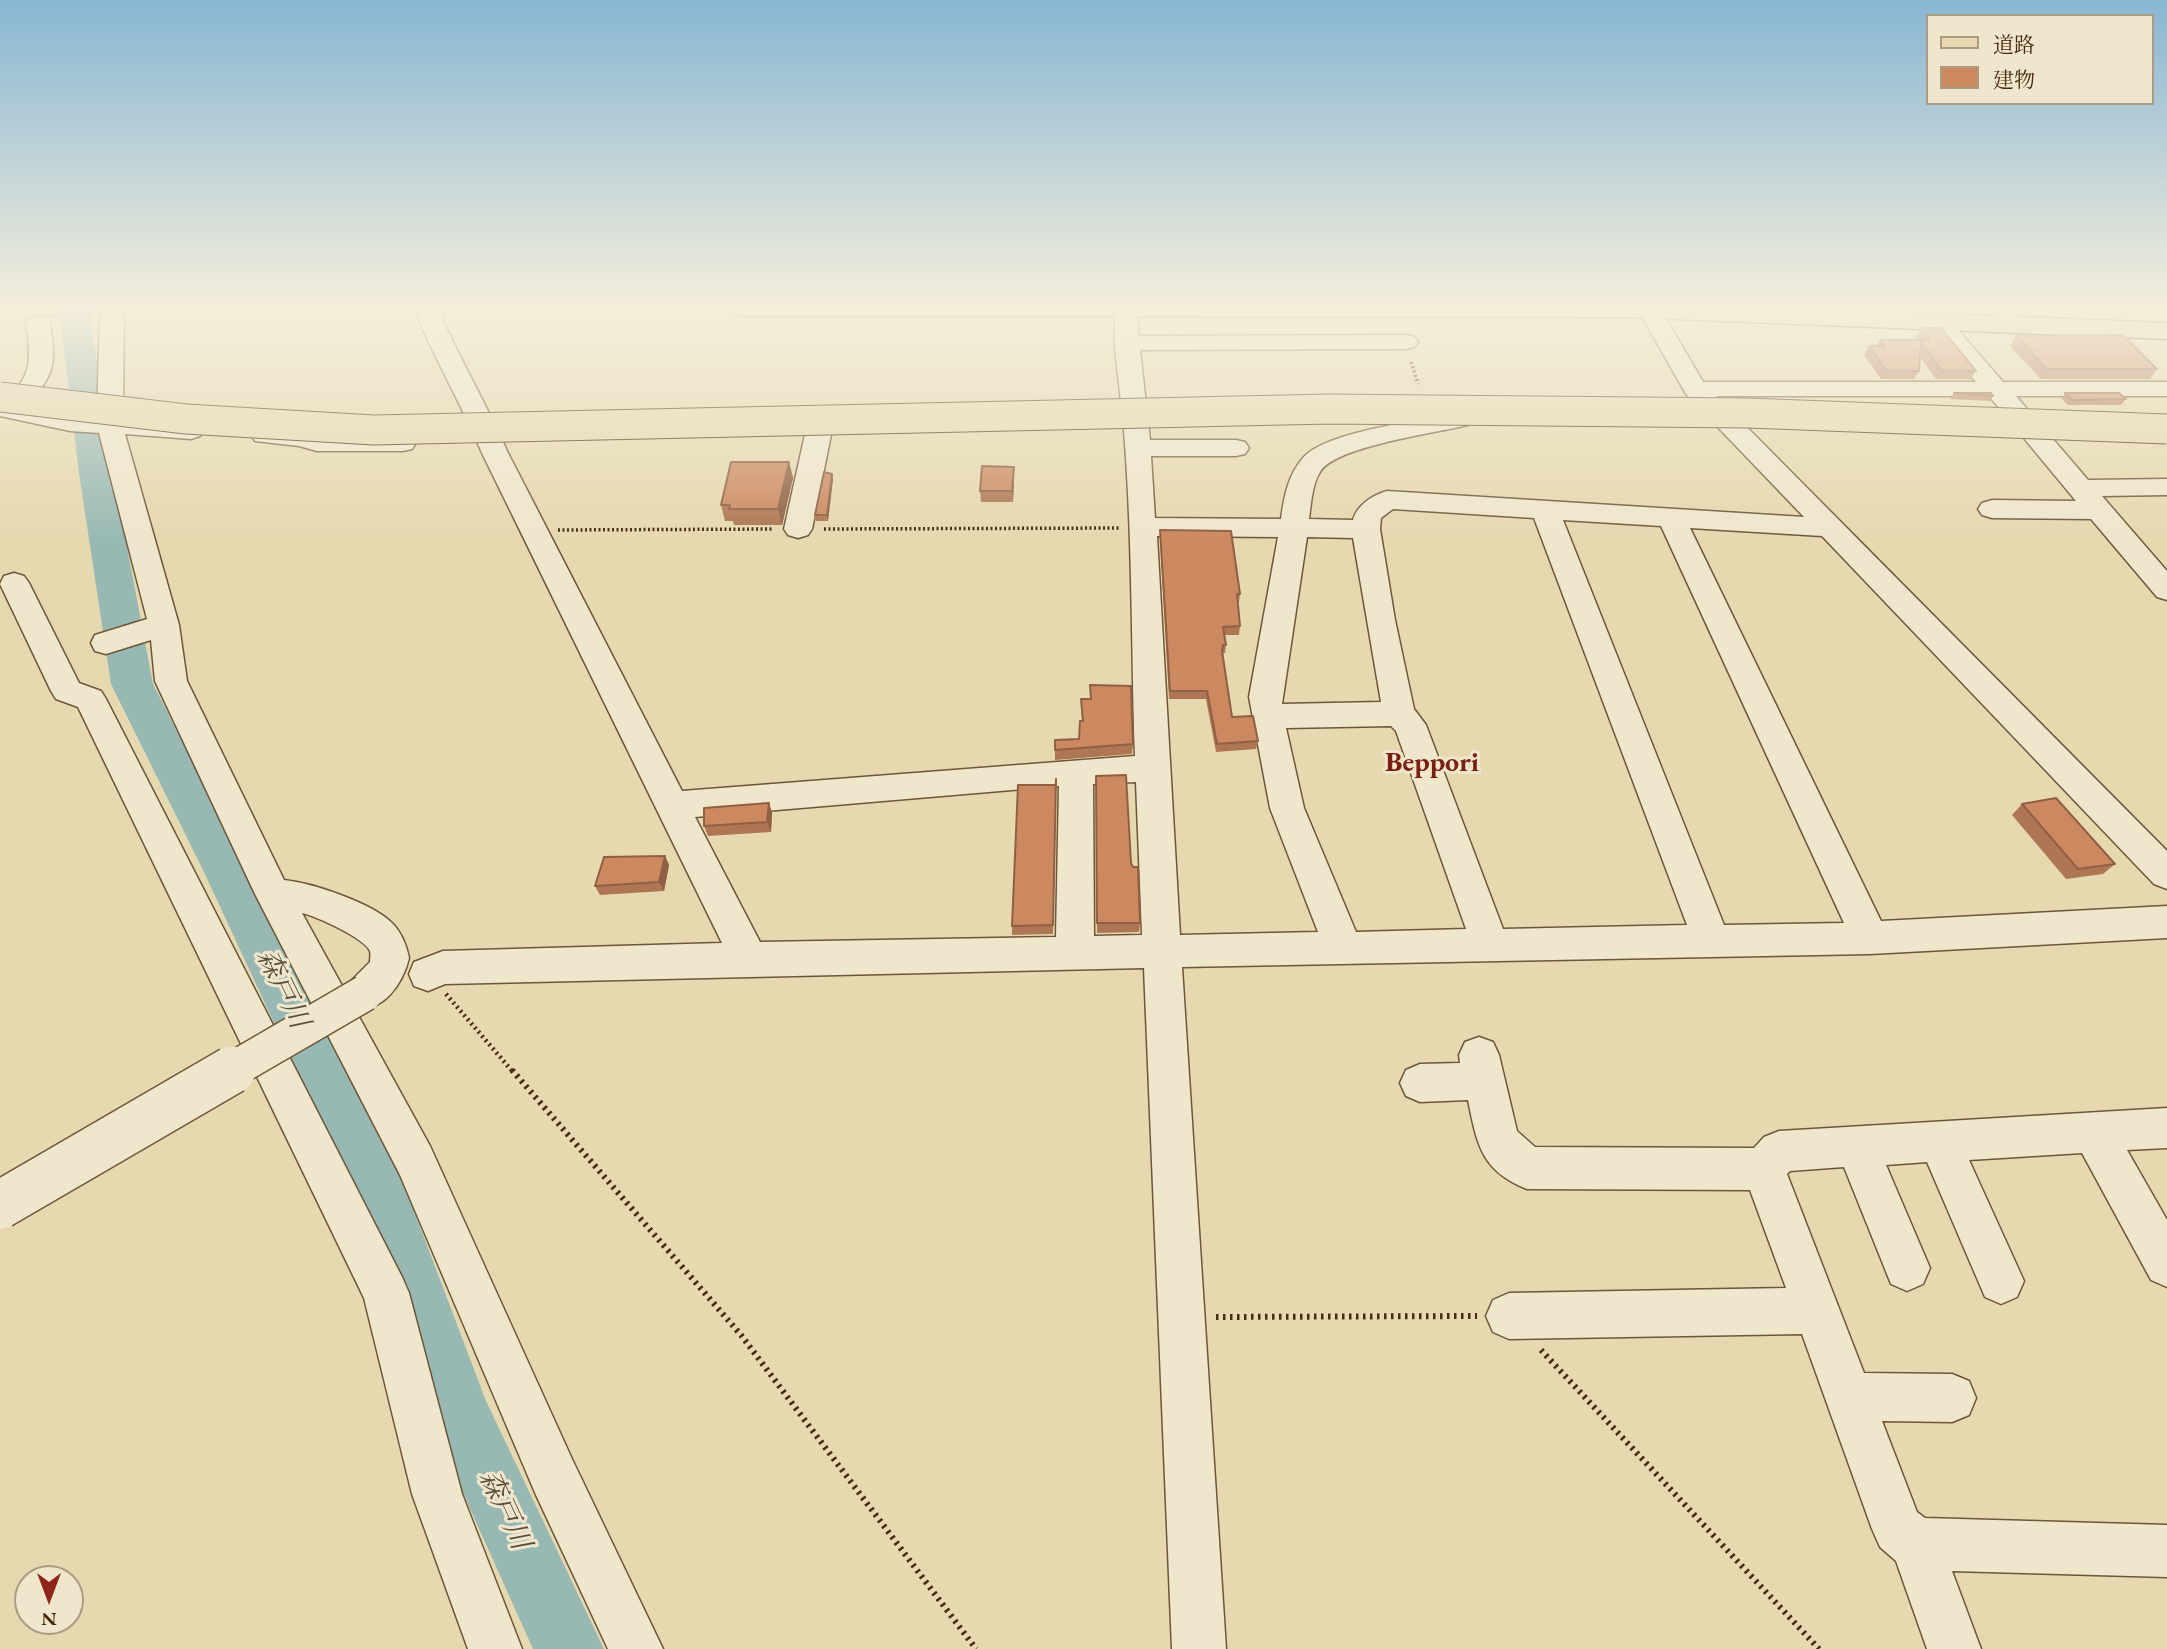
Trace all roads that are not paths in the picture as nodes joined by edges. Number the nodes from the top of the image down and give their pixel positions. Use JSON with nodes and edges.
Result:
{"nodes":[{"id":1,"x":25,"y":385,"type":"edge"},
{"id":2,"x":111,"y":385,"type":"edge"},
{"id":3,"x":461,"y":385,"type":"edge"},
{"id":4,"x":1131,"y":385,"type":"edge"},
{"id":5,"x":1693,"y":385,"type":"edge"},
{"id":6,"x":1991,"y":385,"type":"edge"},
{"id":7,"x":1994,"y":388,"type":"junction"},
{"id":8,"x":1695,"y":389,"type":"junction"},
{"id":9,"x":2167,"y":389,"type":"edge"},
{"id":10,"x":2,"y":399,"type":"edge"},
{"id":11,"x":2167,"y":418,"type":"edge"},
{"id":12,"x":1459,"y":420,"type":"junction"},
{"id":13,"x":1136,"y":421,"type":"junction"},
{"id":14,"x":1728,"y":424,"type":"junction"},
{"id":15,"x":110,"y":427,"type":"junction"},
{"id":16,"x":2167,"y":429,"type":"edge"},
{"id":17,"x":819,"y":430,"type":"junction"},
{"id":18,"x":2031,"y":433,"type":"junction"},
{"id":19,"x":486,"y":437,"type":"junction"},
{"id":20,"x":2167,"y":440,"type":"edge"},
{"id":21,"x":1138,"y":448,"type":"junction"},
{"id":22,"x":1236,"y":448,"type":"dead end"},
{"id":23,"x":2167,"y":487,"type":"edge"},
{"id":24,"x":2079,"y":488,"type":"junction"},
{"id":25,"x":1992,"y":509,"type":"dead end"},
{"id":26,"x":1545,"y":510,"type":"junction"},
{"id":27,"x":2098,"y":510,"type":"junction"},
{"id":28,"x":1672,"y":520,"type":"junction"},
{"id":29,"x":1142,"y":527,"type":"junction"},
{"id":30,"x":1294,"y":528,"type":"junction"},
{"id":31,"x":1830,"y":528,"type":"junction"},
{"id":32,"x":798,"y":529,"type":"road end"},
{"id":33,"x":1366,"y":529,"type":"junction"},
{"id":34,"x":2131,"y":548,"type":"junction"},
{"id":35,"x":2167,"y":548,"type":"edge"},
{"id":36,"x":14,"y":583,"type":"dead end"},
{"id":37,"x":2167,"y":590,"type":"edge"},
{"id":38,"x":164,"y":625,"type":"junction"},
{"id":39,"x":106,"y":643,"type":"dead end"},
{"id":40,"x":1399,"y":714,"type":"junction"},
{"id":41,"x":1267,"y":716,"type":"junction"},
{"id":42,"x":1152,"y":768,"type":"junction"},
{"id":43,"x":1076,"y":772,"type":"junction"},
{"id":44,"x":671,"y":805,"type":"junction"},
{"id":45,"x":2167,"y":874,"type":"edge"},
{"id":46,"x":273,"y":894,"type":"junction"},
{"id":47,"x":2167,"y":922,"type":"edge"},
{"id":48,"x":1870,"y":938,"type":"junction"},
{"id":49,"x":1711,"y":940,"type":"junction"},
{"id":50,"x":1490,"y":944,"type":"junction"},
{"id":51,"x":1344,"y":949,"type":"junction"},
{"id":52,"x":1161,"y":951,"type":"junction"},
{"id":53,"x":1074,"y":953,"type":"junction"},
{"id":54,"x":749,"y":958,"type":"junction"},
{"id":55,"x":428,"y":974,"type":"road end"},
{"id":56,"x":1420,"y":1083,"type":"dead end"},
{"id":57,"x":2167,"y":1128,"type":"edge"},
{"id":58,"x":2094,"y":1132,"type":"junction"},
{"id":59,"x":1940,"y":1142,"type":"junction"},
{"id":60,"x":1857,"y":1147,"type":"junction"},
{"id":61,"x":1764,"y":1169,"type":"junction"},
{"id":62,"x":0,"y":1205,"type":"edge"},
{"id":63,"x":2167,"y":1264,"type":"edge"},
{"id":64,"x":1908,"y":1268,"type":"dead end"},
{"id":65,"x":2001,"y":1282,"type":"dead end"},
{"id":66,"x":1817,"y":1311,"type":"junction"},
{"id":67,"x":1509,"y":1316,"type":"road end"},
{"id":68,"x":1849,"y":1397,"type":"junction"},
{"id":69,"x":1952,"y":1398,"type":"dead end"},
{"id":70,"x":1916,"y":1544,"type":"junction"},
{"id":71,"x":2167,"y":1551,"type":"edge"},
{"id":72,"x":495,"y":1649,"type":"edge"},
{"id":73,"x":636,"y":1649,"type":"edge"},
{"id":74,"x":1199,"y":1649,"type":"edge"},
{"id":75,"x":1954,"y":1649,"type":"edge"}],
"edges":[{"from":1,"to":10,"type":"street"},
{"from":2,"to":15,"type":"street"},
{"from":3,"to":19,"type":"street"},
{"from":4,"to":13,"type":"street"},
{"from":5,"to":8,"type":"street"},
{"from":6,"to":7,"type":"street"},
{"from":7,"to":8,"type":"street"},
{"from":7,"to":9,"type":"street"},
{"from":7,"to":18,"type":"street"},
{"from":8,"to":14,"type":"street"},
{"from":10,"to":11,"type":"main road"},
{"from":10,"to":15,"type":"street"},
{"from":10,"to":16,"type":"main road","bridge":true},
{"from":12,"to":13,"type":"street"},
{"from":12,"to":14,"type":"street"},
{"from":12,"to":30,"type":"street"},
{"from":13,"to":17,"type":"street"},
{"from":13,"to":21,"type":"street"},
{"from":14,"to":18,"type":"street"},
{"from":14,"to":31,"type":"street"},
{"from":15,"to":19,"type":"street"},
{"from":15,"to":38,"type":"street"},
{"from":17,"to":19,"type":"street"},
{"from":17,"to":32,"type":"street"},
{"from":18,"to":20,"type":"street"},
{"from":18,"to":24,"type":"street"},
{"from":19,"to":44,"type":"street"},
{"from":21,"to":22,"type":"street"},
{"from":21,"to":29,"type":"street"},
{"from":23,"to":24,"type":"street"},
{"from":24,"to":27,"type":"street"},
{"from":25,"to":27,"type":"street"},
{"from":26,"to":28,"type":"street"},
{"from":26,"to":33,"type":"street"},
{"from":26,"to":49,"type":"street"},
{"from":27,"to":34,"type":"street"},
{"from":28,"to":31,"type":"street"},
{"from":28,"to":48,"type":"street"},
{"from":29,"to":30,"type":"street"},
{"from":29,"to":42,"type":"street"},
{"from":30,"to":33,"type":"street"},
{"from":30,"to":41,"type":"street"},
{"from":31,"to":45,"type":"street"},
{"from":33,"to":40,"type":"street"},
{"from":34,"to":35,"type":"street"},
{"from":34,"to":37,"type":"street"},
{"from":36,"to":72,"type":"street"},
{"from":38,"to":39,"type":"street"},
{"from":38,"to":46,"type":"street"},
{"from":40,"to":41,"type":"street"},
{"from":40,"to":50,"type":"street"},
{"from":41,"to":51,"type":"street"},
{"from":42,"to":43,"type":"street"},
{"from":42,"to":52,"type":"street"},
{"from":43,"to":44,"type":"street"},
{"from":43,"to":53,"type":"street"},
{"from":44,"to":54,"type":"street"},
{"from":46,"to":62,"type":"street","bridge":true},
{"from":46,"to":73,"type":"street"},
{"from":47,"to":48,"type":"street"},
{"from":48,"to":49,"type":"street"},
{"from":49,"to":50,"type":"street"},
{"from":50,"to":51,"type":"street"},
{"from":51,"to":52,"type":"street"},
{"from":52,"to":53,"type":"street"},
{"from":52,"to":74,"type":"street"},
{"from":53,"to":54,"type":"street"},
{"from":54,"to":55,"type":"street"},
{"from":56,"to":61,"type":"street"},
{"from":57,"to":58,"type":"street"},
{"from":58,"to":59,"type":"street"},
{"from":58,"to":63,"type":"street"},
{"from":59,"to":60,"type":"street"},
{"from":59,"to":65,"type":"street"},
{"from":60,"to":61,"type":"street"},
{"from":60,"to":64,"type":"street"},
{"from":61,"to":66,"type":"street"},
{"from":66,"to":67,"type":"street"},
{"from":66,"to":68,"type":"street"},
{"from":68,"to":69,"type":"street"},
{"from":68,"to":70,"type":"street"},
{"from":70,"to":71,"type":"street"},
{"from":70,"to":75,"type":"street"}]}
